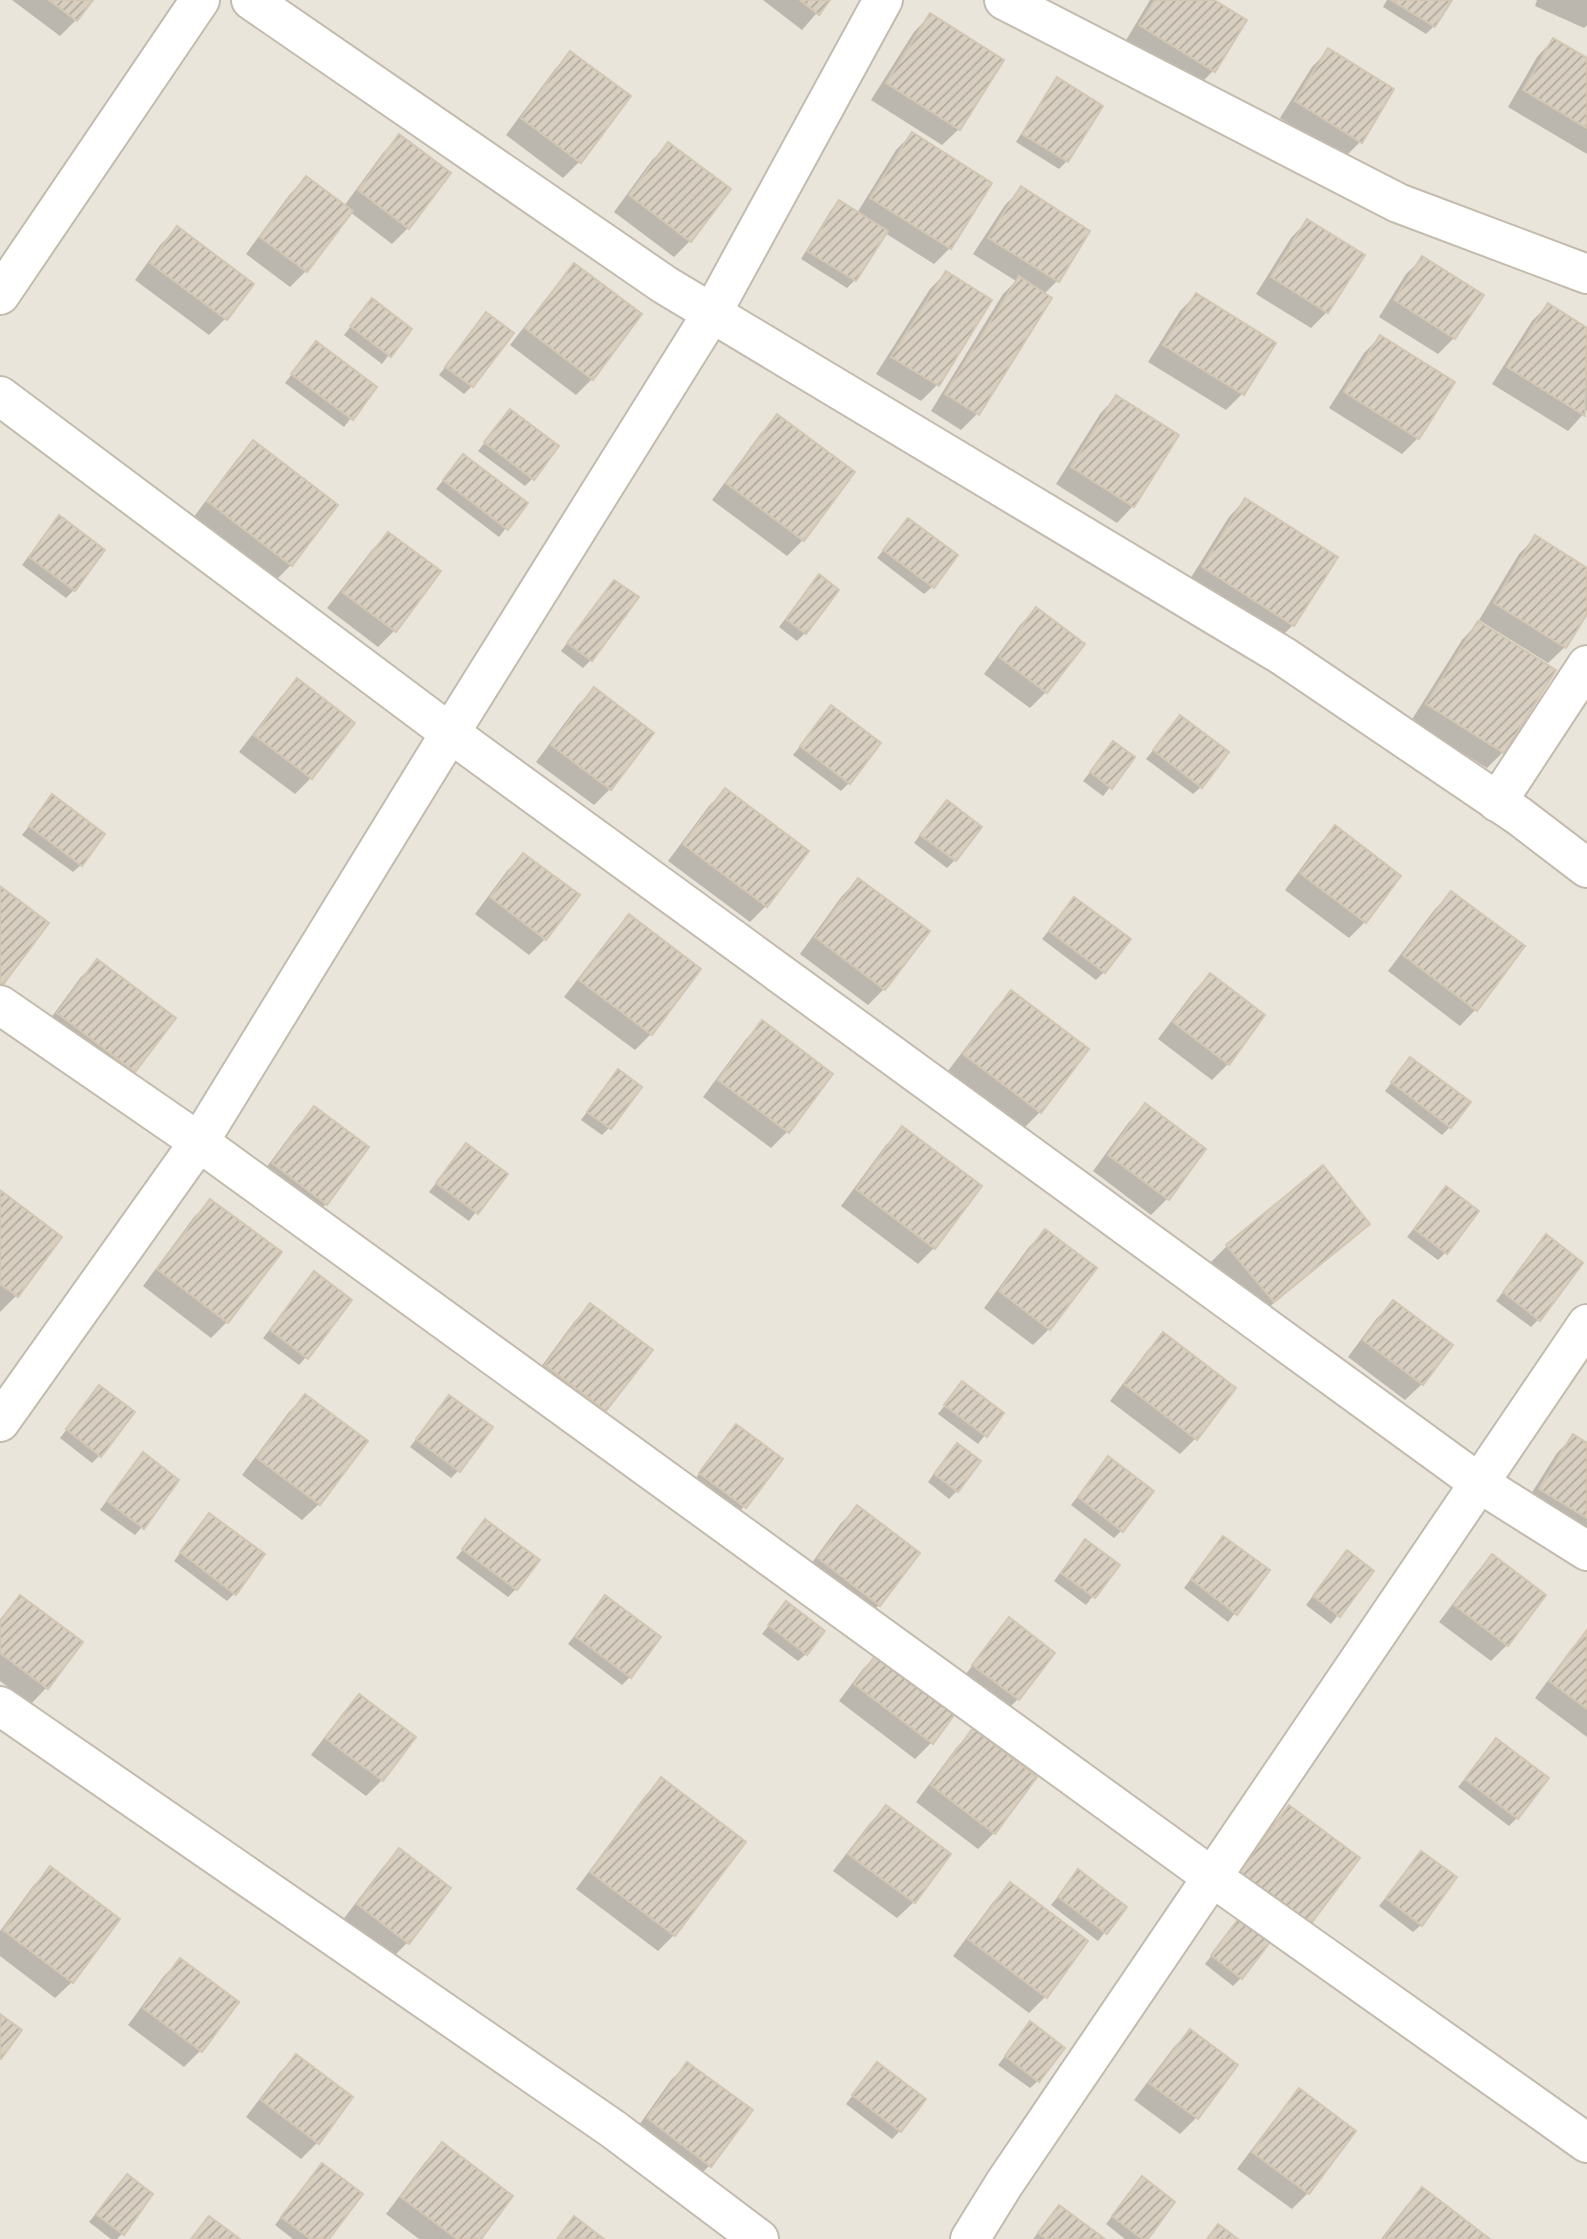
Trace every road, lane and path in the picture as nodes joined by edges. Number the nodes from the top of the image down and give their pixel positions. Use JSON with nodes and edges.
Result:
{"nodes":[{"id":1,"x":200,"y":0,"type":"edge"},
{"id":2,"x":251,"y":0,"type":"edge"},
{"id":3,"x":883,"y":0,"type":"edge"},
{"id":4,"x":1004,"y":0,"type":"edge"},
{"id":5,"x":1587,"y":274,"type":"edge"},
{"id":6,"x":0,"y":295,"type":"edge"},
{"id":7,"x":712,"y":313,"type":"junction"},
{"id":8,"x":0,"y":396,"type":"edge"},
{"id":9,"x":1587,"y":665,"type":"edge"},
{"id":10,"x":450,"y":733,"type":"junction"},
{"id":11,"x":1497,"y":802,"type":"junction"},
{"id":12,"x":1587,"y":868,"type":"edge"},
{"id":13,"x":0,"y":1005,"type":"edge"},
{"id":14,"x":199,"y":1142,"type":"junction"},
{"id":15,"x":1587,"y":1324,"type":"edge"},
{"id":16,"x":0,"y":1422,"type":"edge"},
{"id":17,"x":1479,"y":1483,"type":"junction"},
{"id":18,"x":1587,"y":1551,"type":"edge"},
{"id":19,"x":0,"y":1706,"type":"edge"},
{"id":20,"x":1212,"y":1877,"type":"junction"},
{"id":21,"x":1587,"y":2143,"type":"edge"},
{"id":22,"x":759,"y":2239,"type":"edge"},
{"id":23,"x":970,"y":2239,"type":"edge"}],
"edges":[{"from":1,"to":6,"type":"street"},
{"from":2,"to":7,"type":"street"},
{"from":3,"to":7,"type":"street"},
{"from":4,"to":5,"type":"street"},
{"from":7,"to":10,"type":"street"},
{"from":7,"to":11,"type":"street"},
{"from":8,"to":10,"type":"street"},
{"from":9,"to":11,"type":"street"},
{"from":10,"to":14,"type":"street"},
{"from":10,"to":17,"type":"street"},
{"from":11,"to":12,"type":"street"},
{"from":13,"to":14,"type":"street"},
{"from":14,"to":16,"type":"street"},
{"from":14,"to":20,"type":"street"},
{"from":15,"to":17,"type":"street"},
{"from":17,"to":18,"type":"street"},
{"from":17,"to":20,"type":"street"},
{"from":19,"to":22,"type":"street"},
{"from":20,"to":21,"type":"street"},
{"from":20,"to":23,"type":"street"}]}
